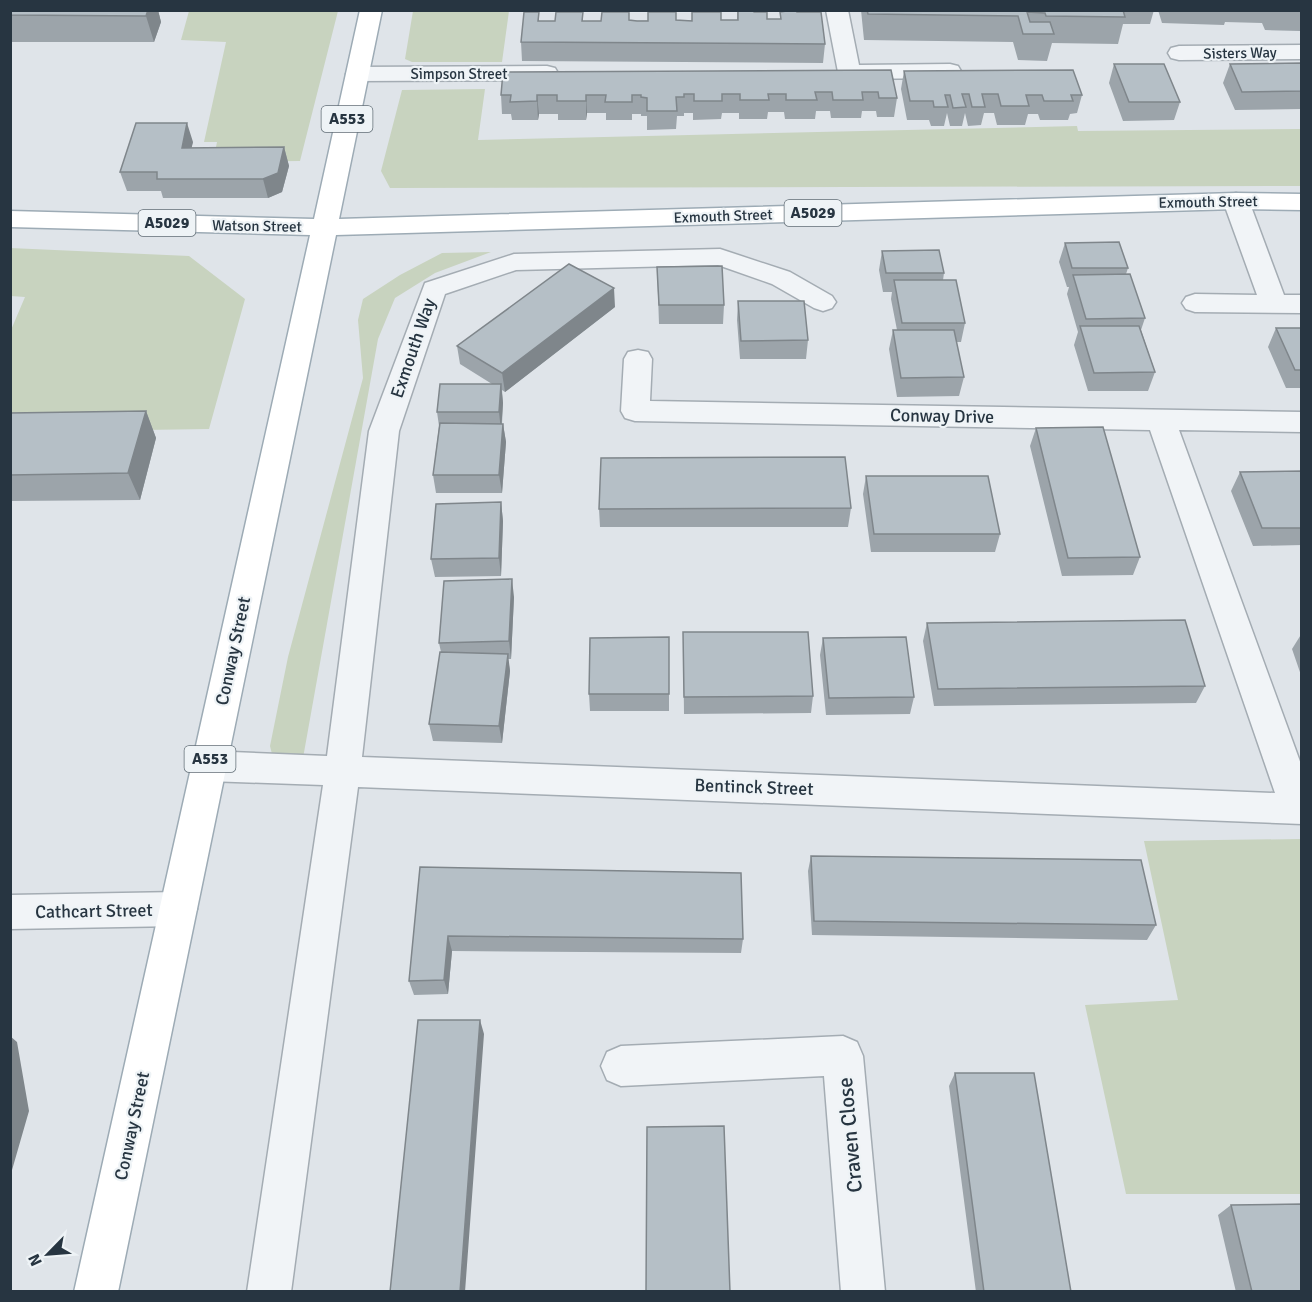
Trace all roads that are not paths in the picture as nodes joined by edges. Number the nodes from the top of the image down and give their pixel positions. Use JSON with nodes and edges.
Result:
{"nodes":[{"id":1,"x":370,"y":10,"type":"edge"},
{"id":2,"x":837,"y":10,"type":"edge"},
{"id":3,"x":1302,"y":52,"type":"edge"},
{"id":4,"x":1179,"y":53,"type":"dead end"},
{"id":5,"x":968,"y":71,"type":"edge"},
{"id":6,"x":826,"y":72,"type":"edge"},
{"id":7,"x":849,"y":72,"type":"junction"},
{"id":8,"x":568,"y":73,"type":"edge"},
{"id":9,"x":357,"y":74,"type":"junction"},
{"id":10,"x":1236,"y":201,"type":"junction"},
{"id":11,"x":1302,"y":202,"type":"edge"},
{"id":12,"x":10,"y":219,"type":"edge"},
{"id":13,"x":324,"y":227,"type":"junction"},
{"id":14,"x":823,"y":302,"type":"dead end"},
{"id":15,"x":1196,"y":303,"type":"dead end"},
{"id":16,"x":1274,"y":304,"type":"junction"},
{"id":17,"x":1302,"y":304,"type":"edge"},
{"id":18,"x":638,"y":359,"type":"dead end"},
{"id":19,"x":1161,"y":420,"type":"junction"},
{"id":20,"x":1302,"y":423,"type":"edge"},
{"id":21,"x":208,"y":766,"type":"junction"},
{"id":22,"x":343,"y":770,"type":"junction"},
{"id":23,"x":178,"y":909,"type":"junction"},
{"id":24,"x":10,"y":912,"type":"edge"},
{"id":25,"x":621,"y":1066,"type":"dead end"},
{"id":26,"x":96,"y":1292,"type":"edge"},
{"id":27,"x":269,"y":1292,"type":"edge"},
{"id":28,"x":863,"y":1292,"type":"edge"}],
"edges":[{"from":1,"to":9,"type":"main road","name":"Conway Street","number":"A553"},
{"from":2,"to":7,"type":"street"},
{"from":3,"to":4,"type":"street","name":"Sisters Way"},
{"from":5,"to":7,"type":"street"},
{"from":6,"to":7,"type":"street"},
{"from":8,"to":9,"type":"street","name":"Simpson Street"},
{"from":9,"to":13,"type":"main road","name":"Conway Street","number":"A553"},
{"from":10,"to":11,"type":"main road","name":"Exmouth Street","number":"A5029"},
{"from":10,"to":13,"type":"main road","name":"Exmouth Street","number":"A5029"},
{"from":10,"to":16,"type":"street"},
{"from":12,"to":13,"type":"main road","name":"Watson Street","number":"A5029"},
{"from":13,"to":21,"type":"main road","name":"Conway Street","number":"A553"},
{"from":14,"to":22,"type":"street","name":"Exmouth Way"},
{"from":15,"to":16,"type":"street"},
{"from":16,"to":17,"type":"street"},
{"from":18,"to":19,"type":"street","name":"Conway Drive"},
{"from":19,"to":20,"type":"street","name":"Conway Drive"},
{"from":19,"to":22,"type":"street","name":"Bentinck Street"},
{"from":21,"to":22,"type":"street","name":"Bentinck Street"},
{"from":21,"to":23,"type":"main road","name":"Conway Street","number":"A553"},
{"from":22,"to":27,"type":"street"},
{"from":23,"to":24,"type":"street","name":"Cathcart Street"},
{"from":23,"to":26,"type":"main road","name":"Conway Street","number":"A553"},
{"from":25,"to":28,"type":"street","name":"Craven Close"}]}
